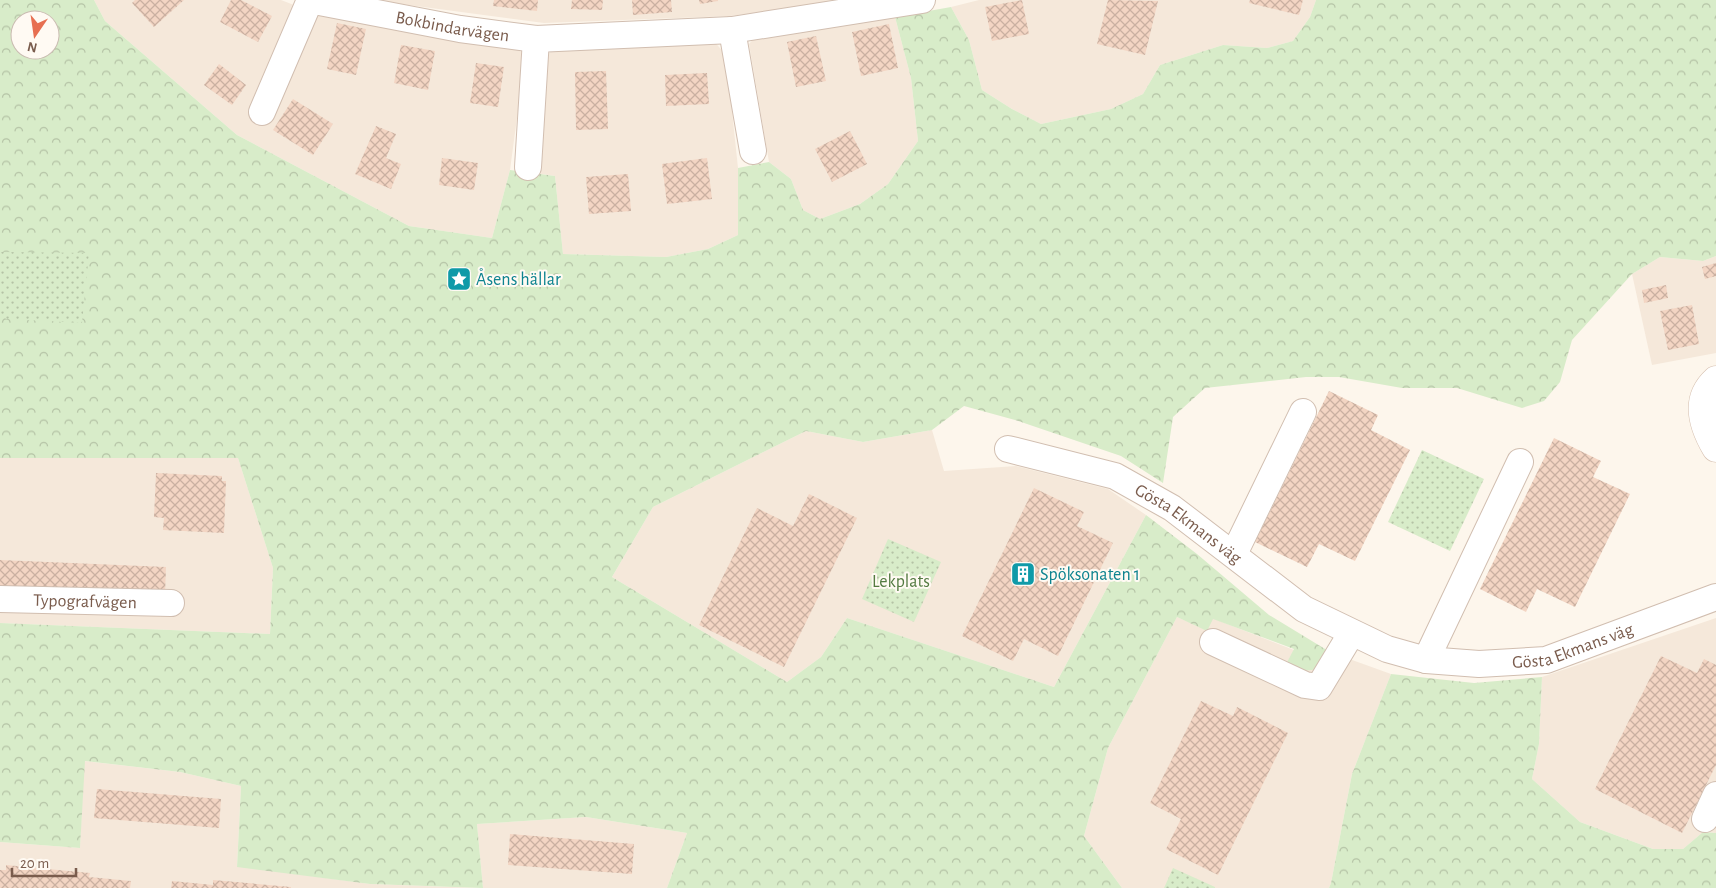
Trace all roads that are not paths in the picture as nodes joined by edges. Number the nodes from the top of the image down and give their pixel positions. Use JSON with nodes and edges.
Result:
{"nodes":[{"id":1,"x":310,"y":0,"type":"edge"},
{"id":2,"x":922,"y":0,"type":"edge"},
{"id":3,"x":732,"y":30,"type":"junction"},
{"id":4,"x":536,"y":39,"type":"junction"},
{"id":5,"x":262,"y":112,"type":"dead end"},
{"id":6,"x":753,"y":151,"type":"dead end"},
{"id":7,"x":528,"y":166,"type":"dead end"},
{"id":8,"x":1716,"y":380,"type":"edge"},
{"id":9,"x":1303,"y":412,"type":"dead end"},
{"id":10,"x":1716,"y":448,"type":"edge"},
{"id":11,"x":1008,"y":449,"type":"dead end"},
{"id":12,"x":1520,"y":462,"type":"dead end"},
{"id":13,"x":1234,"y":554,"type":"junction"},
{"id":14,"x":0,"y":599,"type":"edge"},
{"id":15,"x":1715,"y":599,"type":"edge"},
{"id":16,"x":171,"y":603,"type":"dead end"},
{"id":17,"x":1351,"y":634,"type":"junction"},
{"id":18,"x":1213,"y":642,"type":"dead end"},
{"id":19,"x":1426,"y":660,"type":"junction"},
{"id":20,"x":1716,"y":795,"type":"edge"},
{"id":21,"x":1704,"y":819,"type":"dead end"}],
"edges":[{"from":1,"to":4,"type":"street","name":"Bokbindarvägen"},
{"from":1,"to":5,"type":"street","name":"Bokbindarvägen"},
{"from":2,"to":3,"type":"street","name":"Bokbindarvägen"},
{"from":3,"to":4,"type":"street","name":"Bokbindarvägen"},
{"from":3,"to":6,"type":"street"},
{"from":4,"to":7,"type":"street"},
{"from":8,"to":10,"type":"street"},
{"from":9,"to":13,"type":"street"},
{"from":11,"to":13,"type":"street","name":"Gösta Ekmans väg"},
{"from":12,"to":19,"type":"street"},
{"from":13,"to":17,"type":"street","name":"Gösta Ekmans väg"},
{"from":14,"to":16,"type":"street","name":"Typografvägen"},
{"from":15,"to":19,"type":"street","name":"Gösta Ekmans väg"},
{"from":17,"to":18,"type":"street"},
{"from":17,"to":19,"type":"street","name":"Gösta Ekmans väg"},
{"from":20,"to":21,"type":"street"}]}
